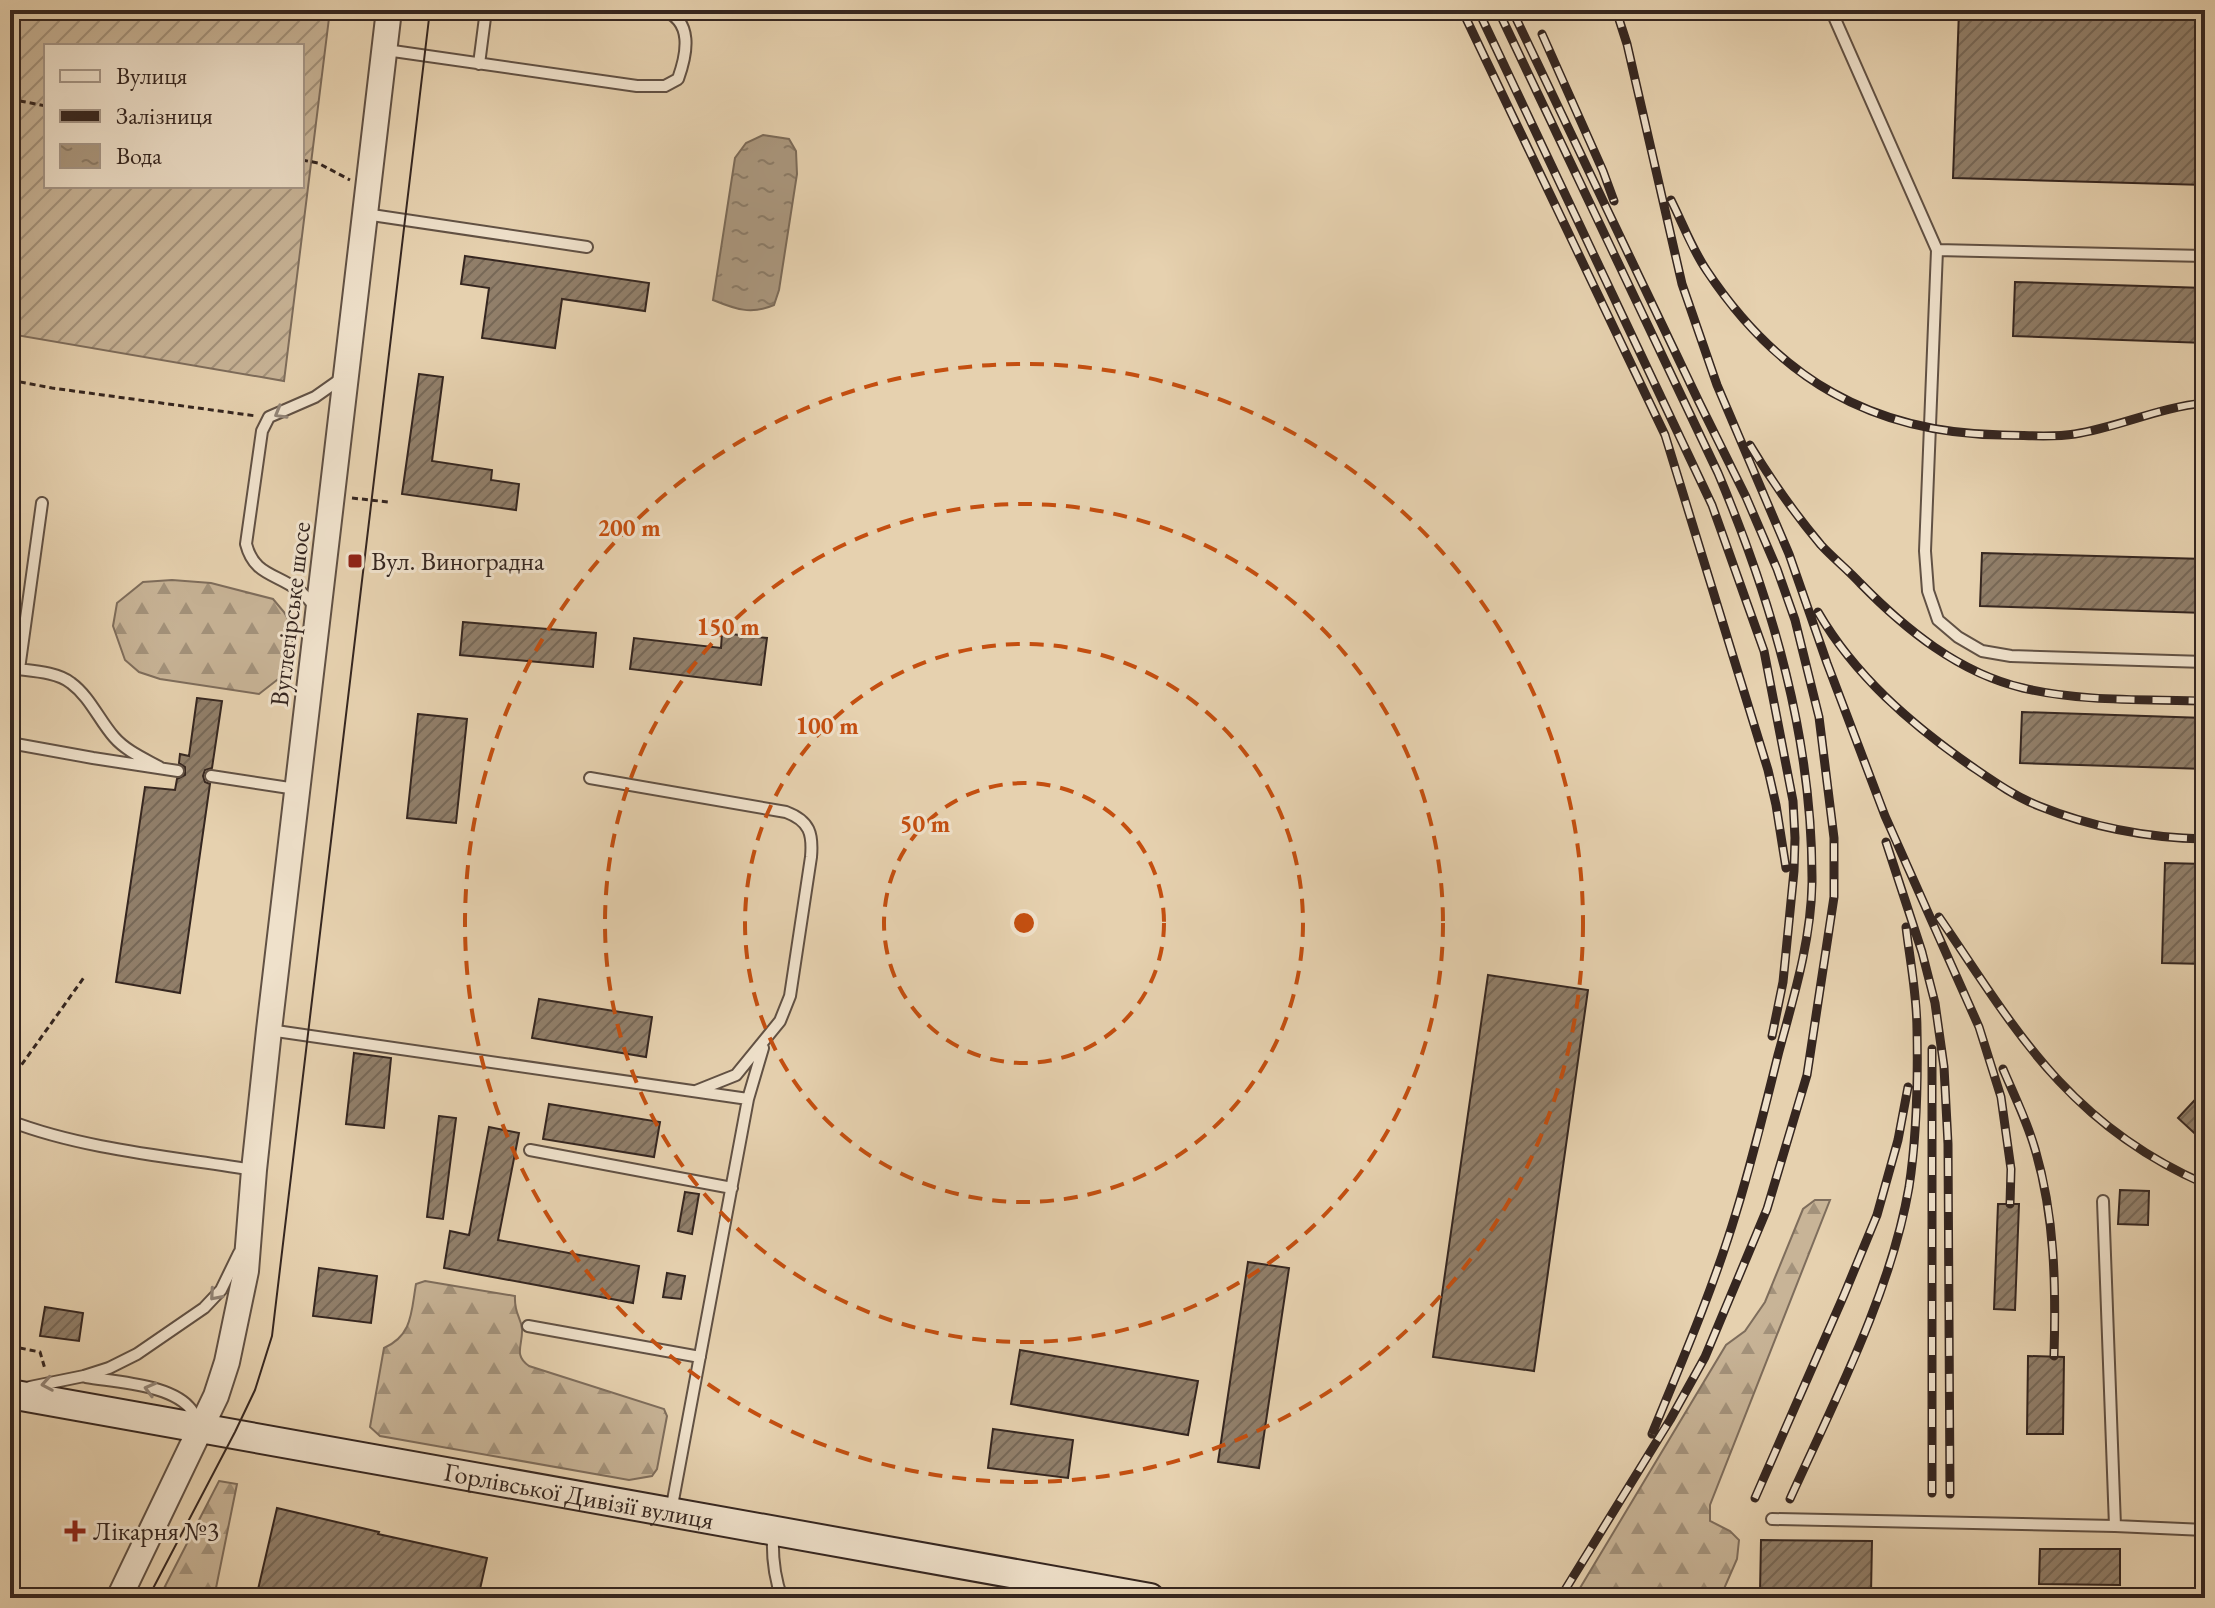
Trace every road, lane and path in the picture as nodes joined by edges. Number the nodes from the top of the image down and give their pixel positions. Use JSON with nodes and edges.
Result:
{"nodes":[{"id":1,"x":389,"y":10,"type":"edge"},
{"id":2,"x":486,"y":10,"type":"edge"},
{"id":3,"x":662,"y":10,"type":"edge"},
{"id":4,"x":1831,"y":10,"type":"edge"},
{"id":5,"x":384,"y":50,"type":"junction"},
{"id":6,"x":479,"y":64,"type":"junction"},
{"id":7,"x":10,"y":99,"type":"edge"},
{"id":8,"x":44,"y":106,"type":"edge"},
{"id":9,"x":304,"y":160,"type":"edge"},
{"id":10,"x":369,"y":184,"type":"junction"},
{"id":11,"x":365,"y":214,"type":"junction"},
{"id":12,"x":587,"y":247,"type":"dead end"},
{"id":13,"x":1937,"y":250,"type":"junction"},
{"id":14,"x":2205,"y":256,"type":"edge"},
{"id":15,"x":347,"y":375,"type":"junction"},
{"id":16,"x":10,"y":380,"type":"edge"},
{"id":17,"x":269,"y":417,"type":"junction"},
{"id":18,"x":332,"y":496,"type":"junction"},
{"id":19,"x":388,"y":502,"type":"dead end"},
{"id":20,"x":42,"y":503,"type":"dead end"},
{"id":21,"x":319,"y":611,"type":"junction"},
{"id":22,"x":2205,"y":662,"type":"edge"},
{"id":23,"x":14,"y":669,"type":"edge"},
{"id":24,"x":10,"y":743,"type":"edge"},
{"id":25,"x":161,"y":768,"type":"junction"},
{"id":26,"x":178,"y":771,"type":"dead end"},
{"id":27,"x":211,"y":776,"type":"dead end"},
{"id":28,"x":590,"y":778,"type":"dead end"},
{"id":29,"x":298,"y":789,"type":"junction"},
{"id":30,"x":85,"y":976,"type":"dead end"},
{"id":31,"x":269,"y":1030,"type":"junction"},
{"id":32,"x":767,"y":1036,"type":"junction"},
{"id":33,"x":10,"y":1081,"type":"edge"},
{"id":34,"x":696,"y":1091,"type":"junction"},
{"id":35,"x":748,"y":1099,"type":"junction"},
{"id":36,"x":10,"y":1121,"type":"edge"},
{"id":37,"x":530,"y":1150,"type":"dead end"},
{"id":38,"x":254,"y":1170,"type":"junction"},
{"id":39,"x":732,"y":1188,"type":"junction"},
{"id":40,"x":2103,"y":1201,"type":"dead end"},
{"id":41,"x":250,"y":1226,"type":"junction"},
{"id":42,"x":528,"y":1326,"type":"dead end"},
{"id":43,"x":10,"y":1346,"type":"edge"},
{"id":44,"x":700,"y":1357,"type":"junction"},
{"id":45,"x":84,"y":1376,"type":"junction"},
{"id":46,"x":49,"y":1384,"type":"junction"},
{"id":47,"x":10,"y":1392,"type":"edge"},
{"id":48,"x":201,"y":1427,"type":"junction"},
{"id":49,"x":671,"y":1513,"type":"junction"},
{"id":50,"x":1772,"y":1519,"type":"dead end"},
{"id":51,"x":2115,"y":1526,"type":"junction"},
{"id":52,"x":2205,"y":1530,"type":"edge"},
{"id":53,"x":773,"y":1532,"type":"junction"},
{"id":54,"x":119,"y":1598,"type":"edge"},
{"id":55,"x":782,"y":1598,"type":"edge"},
{"id":56,"x":1150,"y":1598,"type":"edge"}],
"edges":[{"from":1,"to":5,"type":"street","name":"Вуглегірське шосе"},
{"from":2,"to":6,"type":"lane"},
{"from":3,"to":6,"type":"lane"},
{"from":4,"to":13,"type":"lane"},
{"from":5,"to":6,"type":"lane"},
{"from":5,"to":10,"type":"street","name":"Вуглегірське шосе"},
{"from":7,"to":8,"type":"path"},
{"from":9,"to":10,"type":"path"},
{"from":10,"to":11,"type":"street","name":"Вуглегірське шосе"},
{"from":11,"to":12,"type":"lane"},
{"from":11,"to":15,"type":"street","name":"Вуглегірське шосе"},
{"from":13,"to":14,"type":"lane"},
{"from":13,"to":22,"type":"lane"},
{"from":15,"to":17,"type":"lane","one_way":true},
{"from":15,"to":18,"type":"street","name":"Вуглегірське шосе"},
{"from":16,"to":17,"type":"path"},
{"from":17,"to":21,"type":"lane"},
{"from":18,"to":19,"type":"path"},
{"from":18,"to":21,"type":"street","name":"Вуглегірське шосе"},
{"from":20,"to":23,"type":"lane"},
{"from":21,"to":29,"type":"street","name":"Вуглегірське шосе"},
{"from":23,"to":25,"type":"lane"},
{"from":24,"to":25,"type":"lane"},
{"from":25,"to":26,"type":"lane"},
{"from":27,"to":29,"type":"lane"},
{"from":28,"to":32,"type":"lane"},
{"from":29,"to":31,"type":"street","name":"Вуглегірське шосе"},
{"from":30,"to":33,"type":"path"},
{"from":31,"to":34,"type":"lane"},
{"from":31,"to":38,"type":"street","name":"Вуглегірське шосе"},
{"from":32,"to":34,"type":"lane"},
{"from":32,"to":35,"type":"lane"},
{"from":34,"to":35,"type":"lane"},
{"from":35,"to":39,"type":"lane"},
{"from":36,"to":38,"type":"lane"},
{"from":37,"to":39,"type":"lane"},
{"from":38,"to":41,"type":"street","name":"Вуглегірське шосе"},
{"from":39,"to":44,"type":"lane"},
{"from":40,"to":51,"type":"lane"},
{"from":41,"to":45,"type":"lane","one_way":true},
{"from":41,"to":48,"type":"street","name":"Вуглегірське шосе"},
{"from":42,"to":44,"type":"lane"},
{"from":43,"to":46,"type":"path"},
{"from":44,"to":49,"type":"lane"},
{"from":45,"to":46,"type":"lane"},
{"from":48,"to":45,"type":"lane","one_way":true},
{"from":46,"to":47,"type":"lane","one_way":true},
{"from":47,"to":48,"type":"main road","name":"Горлівської Дивізії вулиця"},
{"from":48,"to":49,"type":"main road","name":"Горлівської Дивізії вулиця"},
{"from":48,"to":54,"type":"street","name":"Вуглегірське шосе"},
{"from":49,"to":53,"type":"main road","name":"Горлівської Дивізії вулиця"},
{"from":50,"to":51,"type":"lane"},
{"from":51,"to":52,"type":"lane"},
{"from":53,"to":55,"type":"lane"},
{"from":53,"to":56,"type":"main road","name":"Горлівської Дивізії вулиця"}]}
